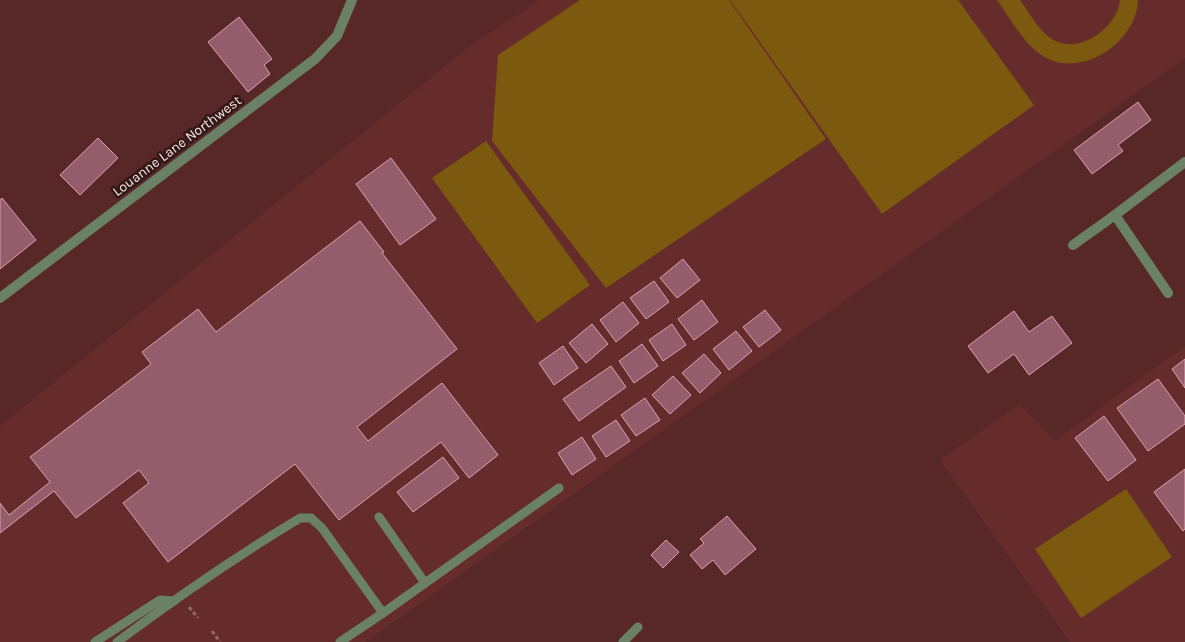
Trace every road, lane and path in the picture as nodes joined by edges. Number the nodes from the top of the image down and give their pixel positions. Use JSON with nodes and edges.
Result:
{"nodes":[{"id":1,"x":352,"y":0,"type":"edge"},
{"id":2,"x":1185,"y":162,"type":"edge"},
{"id":3,"x":1115,"y":215,"type":"junction"},
{"id":4,"x":1073,"y":245,"type":"dead end"},
{"id":5,"x":1168,"y":293,"type":"dead end"},
{"id":6,"x":0,"y":298,"type":"edge"},
{"id":7,"x":559,"y":488,"type":"dead end"},
{"id":8,"x":379,"y":517,"type":"dead end"},
{"id":9,"x":425,"y":583,"type":"junction"},
{"id":10,"x":174,"y":600,"type":"junction"},
{"id":11,"x":188,"y":605,"type":"dead end"},
{"id":12,"x":383,"y":613,"type":"junction"},
{"id":13,"x":198,"y":618,"type":"dead end"},
{"id":14,"x":638,"y":627,"type":"dead end"},
{"id":15,"x":212,"y":631,"type":"dead end"},
{"id":16,"x":94,"y":642,"type":"edge"},
{"id":17,"x":117,"y":642,"type":"edge"},
{"id":18,"x":220,"y":642,"type":"edge"},
{"id":19,"x":340,"y":642,"type":"edge"},
{"id":20,"x":623,"y":642,"type":"edge"}],
"edges":[{"from":1,"to":6,"type":"street","name":"Louanne Lane Northwest"},
{"from":2,"to":3,"type":"street"},
{"from":3,"to":4,"type":"street"},
{"from":3,"to":5,"type":"street"},
{"from":7,"to":9,"type":"lane"},
{"from":8,"to":9,"type":"lane"},
{"from":9,"to":12,"type":"lane"},
{"from":10,"to":12,"type":"lane"},
{"from":10,"to":16,"type":"lane"},
{"from":10,"to":17,"type":"lane"},
{"from":11,"to":13,"type":"path"},
{"from":12,"to":19,"type":"lane"},
{"from":14,"to":20,"type":"lane"},
{"from":15,"to":18,"type":"path"}]}
